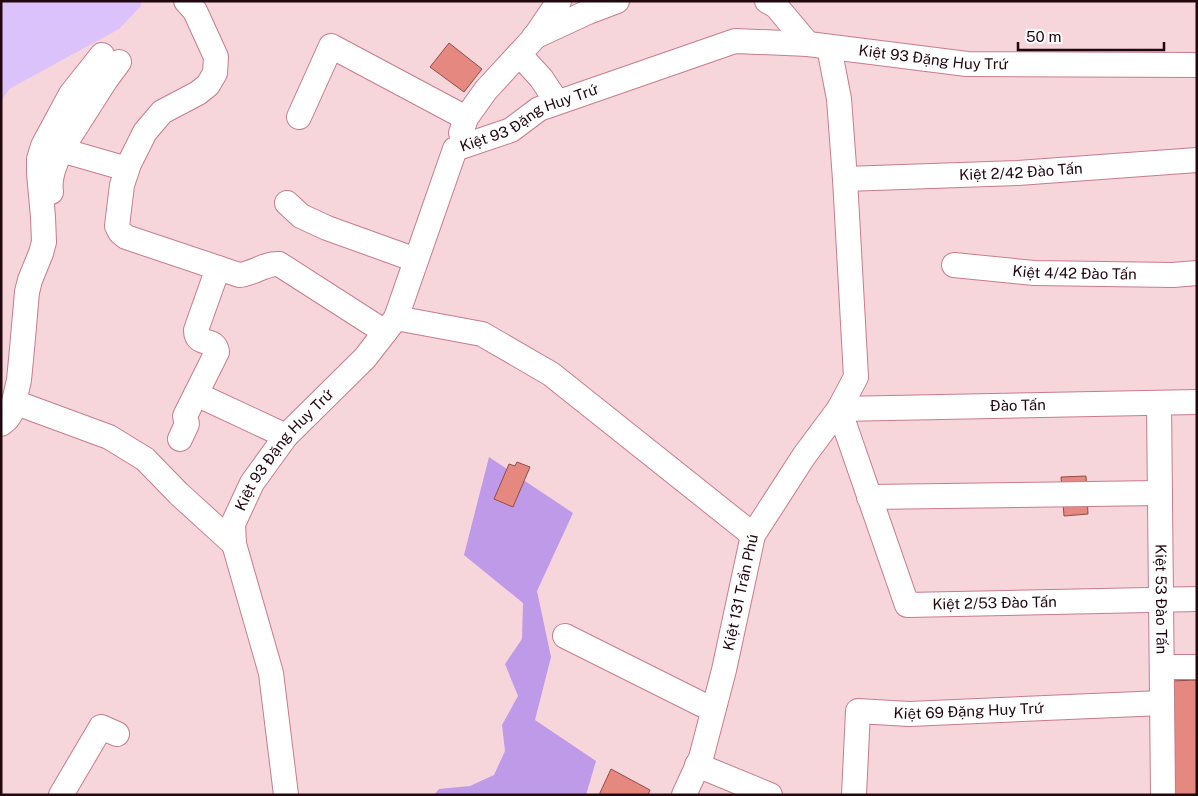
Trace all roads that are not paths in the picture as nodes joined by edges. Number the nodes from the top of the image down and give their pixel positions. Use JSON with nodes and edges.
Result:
{"nodes":[{"id":1,"x":186,"y":1,"type":"edge"},
{"id":2,"x":617,"y":1,"type":"edge"},
{"id":3,"x":767,"y":1,"type":"edge"},
{"id":4,"x":548,"y":5,"type":"edge"},
{"id":5,"x":526,"y":46,"type":"junction"},
{"id":6,"x":819,"y":46,"type":"junction"},
{"id":7,"x":110,"y":58,"type":"dead end"},
{"id":8,"x":1197,"y":65,"type":"edge"},
{"id":9,"x":557,"y":102,"type":"junction"},
{"id":10,"x":299,"y":117,"type":"dead end"},
{"id":11,"x":466,"y":118,"type":"junction"},
{"id":12,"x":52,"y":148,"type":"junction"},
{"id":13,"x":455,"y":149,"type":"junction"},
{"id":14,"x":1197,"y":160,"type":"edge"},
{"id":15,"x":127,"y":169,"type":"junction"},
{"id":16,"x":845,"y":179,"type":"junction"},
{"id":17,"x":286,"y":203,"type":"dead end"},
{"id":18,"x":416,"y":260,"type":"junction"},
{"id":19,"x":954,"y":265,"type":"dead end"},
{"id":20,"x":218,"y":268,"type":"junction"},
{"id":21,"x":1197,"y":273,"type":"edge"},
{"id":22,"x":391,"y":325,"type":"junction"},
{"id":23,"x":196,"y":394,"type":"junction"},
{"id":24,"x":1159,"y":402,"type":"junction"},
{"id":25,"x":1197,"y":402,"type":"edge"},
{"id":26,"x":22,"y":404,"type":"junction"},
{"id":27,"x":839,"y":409,"type":"junction"},
{"id":28,"x":1,"y":424,"type":"edge"},
{"id":29,"x":286,"y":436,"type":"junction"},
{"id":30,"x":180,"y":439,"type":"dead end"},
{"id":31,"x":1,"y":441,"type":"edge"},
{"id":32,"x":1160,"y":493,"type":"junction"},
{"id":33,"x":869,"y":497,"type":"junction"},
{"id":34,"x":753,"y":535,"type":"junction"},
{"id":35,"x":234,"y":544,"type":"junction"},
{"id":36,"x":1161,"y":599,"type":"junction"},
{"id":37,"x":1197,"y":599,"type":"edge"},
{"id":38,"x":565,"y":636,"type":"dead end"},
{"id":39,"x":1162,"y":667,"type":"junction"},
{"id":40,"x":1197,"y":667,"type":"edge"},
{"id":41,"x":1162,"y":703,"type":"junction"},
{"id":42,"x":713,"y":710,"type":"junction"},
{"id":43,"x":117,"y":734,"type":"dead end"},
{"id":44,"x":697,"y":765,"type":"junction"},
{"id":45,"x":61,"y":795,"type":"edge"},
{"id":46,"x":286,"y":795,"type":"edge"},
{"id":47,"x":684,"y":795,"type":"edge"},
{"id":48,"x":770,"y":795,"type":"edge"},
{"id":49,"x":854,"y":795,"type":"edge"},
{"id":50,"x":1163,"y":795,"type":"edge"}],
"edges":[{"from":1,"to":15,"type":"street"},
{"from":2,"to":5,"type":"street"},
{"from":3,"to":6,"type":"street"},
{"from":4,"to":5,"type":"street"},
{"from":5,"to":9,"type":"street"},
{"from":5,"to":11,"type":"street"},
{"from":6,"to":8,"type":"street","name":"Kiệt 93 Đặng Huy Trứ"},
{"from":6,"to":9,"type":"street","name":"Kiệt 93 Đặng Huy Trứ"},
{"from":6,"to":16,"type":"street","name":"Kiệt 131 Trần Phú"},
{"from":7,"to":12,"type":"street"},
{"from":9,"to":13,"type":"street","name":"Kiệt 93 Đặng Huy Trứ"},
{"from":10,"to":11,"type":"street"},
{"from":11,"to":13,"type":"street"},
{"from":12,"to":15,"type":"street"},
{"from":12,"to":26,"type":"street"},
{"from":13,"to":18,"type":"street","name":"Kiệt 93 Đặng Huy Trứ"},
{"from":14,"to":16,"type":"street","name":"Kiệt 2/42 Đào Tấn"},
{"from":15,"to":20,"type":"street"},
{"from":16,"to":27,"type":"street","name":"Kiệt 131 Trần Phú"},
{"from":17,"to":18,"type":"street"},
{"from":18,"to":22,"type":"street","name":"Kiệt 93 Đặng Huy Trứ"},
{"from":19,"to":21,"type":"street","name":"Kiệt 4/42 Đào Tấn"},
{"from":20,"to":22,"type":"street"},
{"from":20,"to":23,"type":"street"},
{"from":22,"to":29,"type":"street","name":"Kiệt 93 Đặng Huy Trứ"},
{"from":22,"to":34,"type":"street"},
{"from":23,"to":29,"type":"street"},
{"from":23,"to":30,"type":"street"},
{"from":24,"to":25,"type":"street","name":"Đào Tấn"},
{"from":24,"to":27,"type":"street","name":"Đào Tấn"},
{"from":24,"to":32,"type":"street","name":"Kiệt 53 Đào Tấn"},
{"from":26,"to":28,"type":"street"},
{"from":26,"to":31,"type":"street"},
{"from":26,"to":35,"type":"street"},
{"from":27,"to":33,"type":"street","name":"Kiệt 2/53 Đào Tấn"},
{"from":27,"to":34,"type":"street","name":"Kiệt 131 Trần Phú"},
{"from":29,"to":35,"type":"street","name":"Kiệt 93 Đặng Huy Trứ"},
{"from":32,"to":33,"type":"street"},
{"from":32,"to":36,"type":"street","name":"Kiệt 53 Đào Tấn"},
{"from":33,"to":36,"type":"street","name":"Kiệt 2/53 Đào Tấn"},
{"from":34,"to":42,"type":"street","name":"Kiệt 131 Trần Phú"},
{"from":35,"to":46,"type":"street","name":"Kiệt 93 Đặng Huy Trứ"},
{"from":36,"to":37,"type":"street","name":"Kiệt 2/53 Đào Tấn"},
{"from":36,"to":39,"type":"street","name":"Kiệt 53 Đào Tấn"},
{"from":38,"to":42,"type":"street"},
{"from":39,"to":40,"type":"street"},
{"from":39,"to":41,"type":"street","name":"Kiệt 53 Đào Tấn"},
{"from":41,"to":49,"type":"street","name":"Kiệt 69 Đặng Huy Trứ"},
{"from":41,"to":50,"type":"street","name":"Kiệt 53 Đào Tấn"},
{"from":42,"to":44,"type":"street","name":"Kiệt 131 Trần Phú"},
{"from":43,"to":45,"type":"street"},
{"from":44,"to":47,"type":"street","name":"Kiệt 131 Trần Phú"},
{"from":44,"to":48,"type":"street"}]}
